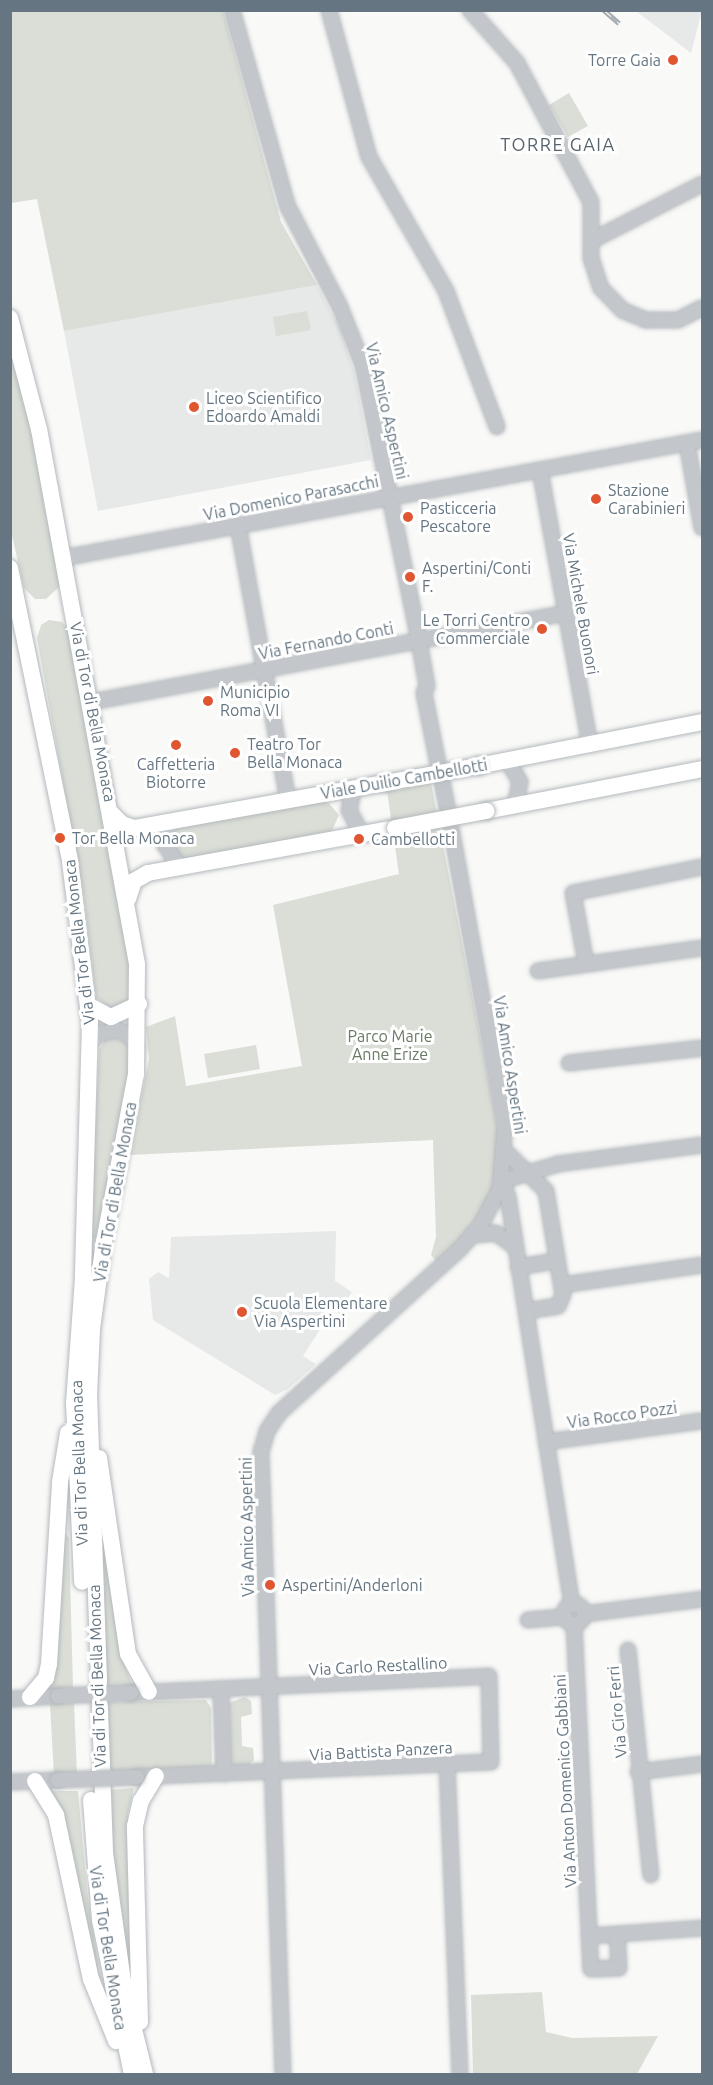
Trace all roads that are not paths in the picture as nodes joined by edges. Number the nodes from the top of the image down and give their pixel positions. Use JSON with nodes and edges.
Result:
{"nodes":[{"id":1,"x":232,"y":10,"type":"edge"},
{"id":2,"x":329,"y":10,"type":"edge"},
{"id":3,"x":470,"y":10,"type":"edge"},
{"id":4,"x":702,"y":184,"type":"edge"},
{"id":5,"x":591,"y":241,"type":"junction"},
{"id":6,"x":702,"y":308,"type":"edge"},
{"id":7,"x":10,"y":318,"type":"edge"},
{"id":8,"x":497,"y":427,"type":"dead end"},
{"id":9,"x":702,"y":440,"type":"edge"},
{"id":10,"x":687,"y":443,"type":"junction"},
{"id":11,"x":540,"y":470,"type":"junction"},
{"id":12,"x":389,"y":496,"type":"junction"},
{"id":13,"x":238,"y":525,"type":"junction"},
{"id":14,"x":702,"y":528,"type":"edge"},
{"id":15,"x":63,"y":558,"type":"junction"},
{"id":16,"x":10,"y":568,"type":"edge"},
{"id":17,"x":567,"y":613,"type":"junction"},
{"id":18,"x":419,"y":641,"type":"junction"},
{"id":19,"x":265,"y":669,"type":"junction"},
{"id":20,"x":91,"y":702,"type":"junction"},
{"id":21,"x":702,"y":723,"type":"edge"},
{"id":22,"x":590,"y":744,"type":"junction"},
{"id":23,"x":507,"y":760,"type":"junction"},
{"id":24,"x":438,"y":764,"type":"dead end"},
{"id":25,"x":702,"y":769,"type":"edge"},
{"id":26,"x":442,"y":781,"type":"dead end"},
{"id":27,"x":354,"y":788,"type":"junction"},
{"id":28,"x":288,"y":800,"type":"junction"},
{"id":29,"x":516,"y":806,"type":"junction"},
{"id":30,"x":448,"y":811,"type":"dead end"},
{"id":31,"x":111,"y":813,"type":"junction"},
{"id":32,"x":173,"y":821,"type":"junction"},
{"id":33,"x":451,"y":828,"type":"dead end"},
{"id":34,"x":361,"y":833,"type":"junction"},
{"id":35,"x":181,"y":867,"type":"junction"},
{"id":36,"x":702,"y":867,"type":"edge"},
{"id":37,"x":127,"y":900,"type":"junction"},
{"id":38,"x":702,"y":948,"type":"edge"},
{"id":39,"x":586,"y":963,"type":"junction"},
{"id":40,"x":538,"y":971,"type":"dead end"},
{"id":41,"x":139,"y":1004,"type":"junction"},
{"id":42,"x":88,"y":1005,"type":"junction"},
{"id":43,"x":90,"y":1042,"type":"junction"},
{"id":44,"x":702,"y":1048,"type":"edge"},
{"id":45,"x":138,"y":1049,"type":"junction"},
{"id":46,"x":568,"y":1063,"type":"dead end"},
{"id":47,"x":702,"y":1145,"type":"edge"},
{"id":48,"x":506,"y":1152,"type":"junction"},
{"id":49,"x":530,"y":1174,"type":"junction"},
{"id":50,"x":502,"y":1181,"type":"junction"},
{"id":51,"x":474,"y":1235,"type":"junction"},
{"id":52,"x":515,"y":1247,"type":"junction"},
{"id":53,"x":557,"y":1261,"type":"junction"},
{"id":54,"x":702,"y":1265,"type":"edge"},
{"id":55,"x":518,"y":1267,"type":"junction"},
{"id":56,"x":562,"y":1284,"type":"junction"},
{"id":57,"x":526,"y":1311,"type":"junction"},
{"id":58,"x":82,"y":1398,"type":"junction"},
{"id":59,"x":702,"y":1421,"type":"edge"},
{"id":60,"x":546,"y":1442,"type":"junction"},
{"id":61,"x":702,"y":1599,"type":"edge"},
{"id":62,"x":572,"y":1605,"type":"junction"},
{"id":63,"x":584,"y":1614,"type":"junction"},
{"id":64,"x":528,"y":1620,"type":"dead end"},
{"id":65,"x":569,"y":1621,"type":"junction"},
{"id":66,"x":628,"y":1650,"type":"dead end"},
{"id":67,"x":268,"y":1688,"type":"junction"},
{"id":68,"x":221,"y":1690,"type":"junction"},
{"id":69,"x":149,"y":1692,"type":"junction"},
{"id":70,"x":30,"y":1697,"type":"junction"},
{"id":71,"x":10,"y":1699,"type":"edge"},
{"id":72,"x":491,"y":1762,"type":"joint"},
{"id":73,"x":447,"y":1764,"type":"junction"},
{"id":74,"x":702,"y":1764,"type":"edge"},
{"id":75,"x":271,"y":1772,"type":"junction"},
{"id":76,"x":638,"y":1772,"type":"junction"},
{"id":77,"x":224,"y":1774,"type":"junction"},
{"id":78,"x":156,"y":1776,"type":"junction"},
{"id":79,"x":36,"y":1781,"type":"junction"},
{"id":80,"x":10,"y":1782,"type":"edge"},
{"id":81,"x":651,"y":1875,"type":"dead end"},
{"id":82,"x":702,"y":1929,"type":"edge"},
{"id":83,"x":617,"y":1934,"type":"junction"},
{"id":84,"x":590,"y":1936,"type":"junction"},
{"id":85,"x":138,"y":2074,"type":"edge"},
{"id":86,"x":283,"y":2074,"type":"edge"},
{"id":87,"x":460,"y":2074,"type":"edge"}],
"edges":[{"from":1,"to":12,"type":"street","name":"Via Amico Aspertini"},
{"from":2,"to":8,"type":"street"},
{"from":3,"to":5,"type":"street"},
{"from":4,"to":5,"type":"street"},
{"from":5,"to":6,"type":"street"},
{"from":7,"to":15,"type":"main road","name":"Via di Tor di Bella Monaca"},
{"from":9,"to":10,"type":"street","name":"Via Domenico Parasacchi"},
{"from":10,"to":11,"type":"street","name":"Via Domenico Parasacchi"},
{"from":10,"to":14,"type":"street"},
{"from":11,"to":12,"type":"street","name":"Via Domenico Parasacchi"},
{"from":11,"to":17,"type":"street","name":"Via Michele Buonori"},
{"from":12,"to":13,"type":"street","name":"Via Domenico Parasacchi"},
{"from":12,"to":18,"type":"street","name":"Via Amico Aspertini"},
{"from":13,"to":15,"type":"street","name":"Via Domenico Parasacchi"},
{"from":13,"to":19,"type":"street"},
{"from":15,"to":20,"type":"main road","name":"Via di Tor di Bella Monaca"},
{"from":16,"to":42,"type":"main road","name":"Via di Tor Bella Monaca"},
{"from":17,"to":18,"type":"street","name":"Via Fernando Conti"},
{"from":17,"to":22,"type":"street","name":"Via Michele Buonori"},
{"from":18,"to":19,"type":"street","name":"Via Fernando Conti"},
{"from":18,"to":24,"type":"street","name":"Via Amico Aspertini"},
{"from":19,"to":20,"type":"street","name":"Via Fernando Conti"},
{"from":19,"to":28,"type":"street"},
{"from":20,"to":31,"type":"main road","name":"Via di Tor di Bella Monaca"},
{"from":21,"to":22,"type":"main road","name":"Viale Duilio Cambellotti"},
{"from":22,"to":23,"type":"main road","name":"Viale Duilio Cambellotti"},
{"from":23,"to":27,"type":"main road","name":"Viale Duilio Cambellotti","bridge":true},
{"from":23,"to":29,"type":"street"},
{"from":25,"to":29,"type":"main road"},
{"from":26,"to":30,"type":"street"},
{"from":27,"to":28,"type":"main road","name":"Viale Duilio Cambellotti"},
{"from":27,"to":34,"type":"street"},
{"from":28,"to":32,"type":"main road","name":"Viale Duilio Cambellotti"},
{"from":29,"to":34,"type":"main road","bridge":true},
{"from":31,"to":32,"type":"main road","name":"Viale Duilio Cambellotti"},
{"from":31,"to":37,"type":"main road","name":"Via di Tor di Bella Monaca"},
{"from":32,"to":35,"type":"street"},
{"from":33,"to":48,"type":"street","name":"Via Amico Aspertini"},
{"from":34,"to":35,"type":"main road"},
{"from":35,"to":37,"type":"main road"},
{"from":36,"to":39,"type":"street"},
{"from":37,"to":41,"type":"main road","name":"Via di Tor di Bella Monaca"},
{"from":38,"to":39,"type":"street"},
{"from":39,"to":40,"type":"street"},
{"from":41,"to":42,"type":"main road"},
{"from":41,"to":45,"type":"main road","name":"Via di Tor di Bella Monaca"},
{"from":42,"to":43,"type":"main road","name":"Via di Tor Bella Monaca"},
{"from":43,"to":45,"type":"street"},
{"from":43,"to":58,"type":"main road","name":"Via di Tor Bella Monaca"},
{"from":44,"to":46,"type":"street"},
{"from":45,"to":58,"type":"main road","name":"Via di Tor di Bella Monaca"},
{"from":47,"to":49,"type":"street"},
{"from":48,"to":49,"type":"street"},
{"from":48,"to":50,"type":"street","name":"Via Amico Aspertini"},
{"from":49,"to":50,"type":"street"},
{"from":49,"to":53,"type":"street"},
{"from":50,"to":51,"type":"street","name":"Via Amico Aspertini"},
{"from":50,"to":52,"type":"street"},
{"from":51,"to":52,"type":"street"},
{"from":51,"to":67,"type":"street","name":"Via Amico Aspertini"},
{"from":52,"to":55,"type":"street"},
{"from":53,"to":55,"type":"street"},
{"from":53,"to":56,"type":"street"},
{"from":54,"to":56,"type":"street"},
{"from":55,"to":57,"type":"street"},
{"from":56,"to":57,"type":"street"},
{"from":57,"to":60,"type":"street"},
{"from":58,"to":69,"type":"main road"},
{"from":58,"to":70,"type":"main road"},
{"from":58,"to":85,"type":"main road","name":"Via di Tor Bella Monaca"},
{"from":59,"to":60,"type":"street","name":"Via Rocco Pozzi"},
{"from":60,"to":62,"type":"street"},
{"from":61,"to":63,"type":"street"},
{"from":62,"to":63,"type":"street"},
{"from":62,"to":65,"type":"street"},
{"from":63,"to":65,"type":"street"},
{"from":64,"to":65,"type":"street"},
{"from":65,"to":84,"type":"street","name":"Via Anton Domenico Gabbiani"},
{"from":66,"to":76,"type":"street","name":"Via Ciro Ferri"},
{"from":67,"to":68,"type":"street","name":"Via Carlo Restallino"},
{"from":67,"to":72,"type":"street","name":"Via Carlo Restallino"},
{"from":67,"to":75,"type":"street","name":"Via Amico Aspertini"},
{"from":68,"to":69,"type":"street","name":"Via Carlo Restallino"},
{"from":68,"to":77,"type":"street"},
{"from":69,"to":70,"type":"street","name":"Via Carlo Restallino","bridge":true},
{"from":70,"to":71,"type":"street","name":"Via Carlo Restallino"},
{"from":72,"to":73,"type":"street","name":"Via Battista Panzera"},
{"from":73,"to":75,"type":"street","name":"Via Battista Panzera"},
{"from":73,"to":87,"type":"street"},
{"from":74,"to":76,"type":"street","name":"Via Ciro Ferri"},
{"from":75,"to":77,"type":"street","name":"Via Battista Panzera"},
{"from":75,"to":86,"type":"street","name":"Via Amico Aspertini"},
{"from":76,"to":81,"type":"street","name":"Via Ciro Ferri"},
{"from":77,"to":78,"type":"street","name":"Via Battista Panzera"},
{"from":78,"to":79,"type":"street","name":"Via Battista Panzera","bridge":true},
{"from":78,"to":85,"type":"main road"},
{"from":79,"to":80,"type":"street","name":"Via Battista Panzera"},
{"from":79,"to":85,"type":"main road"},
{"from":82,"to":83,"type":"street"},
{"from":83,"to":84,"type":"street"},
{"from":83,"to":84,"type":"street","name":"Via Anton Domenico Gabbiani"}]}
